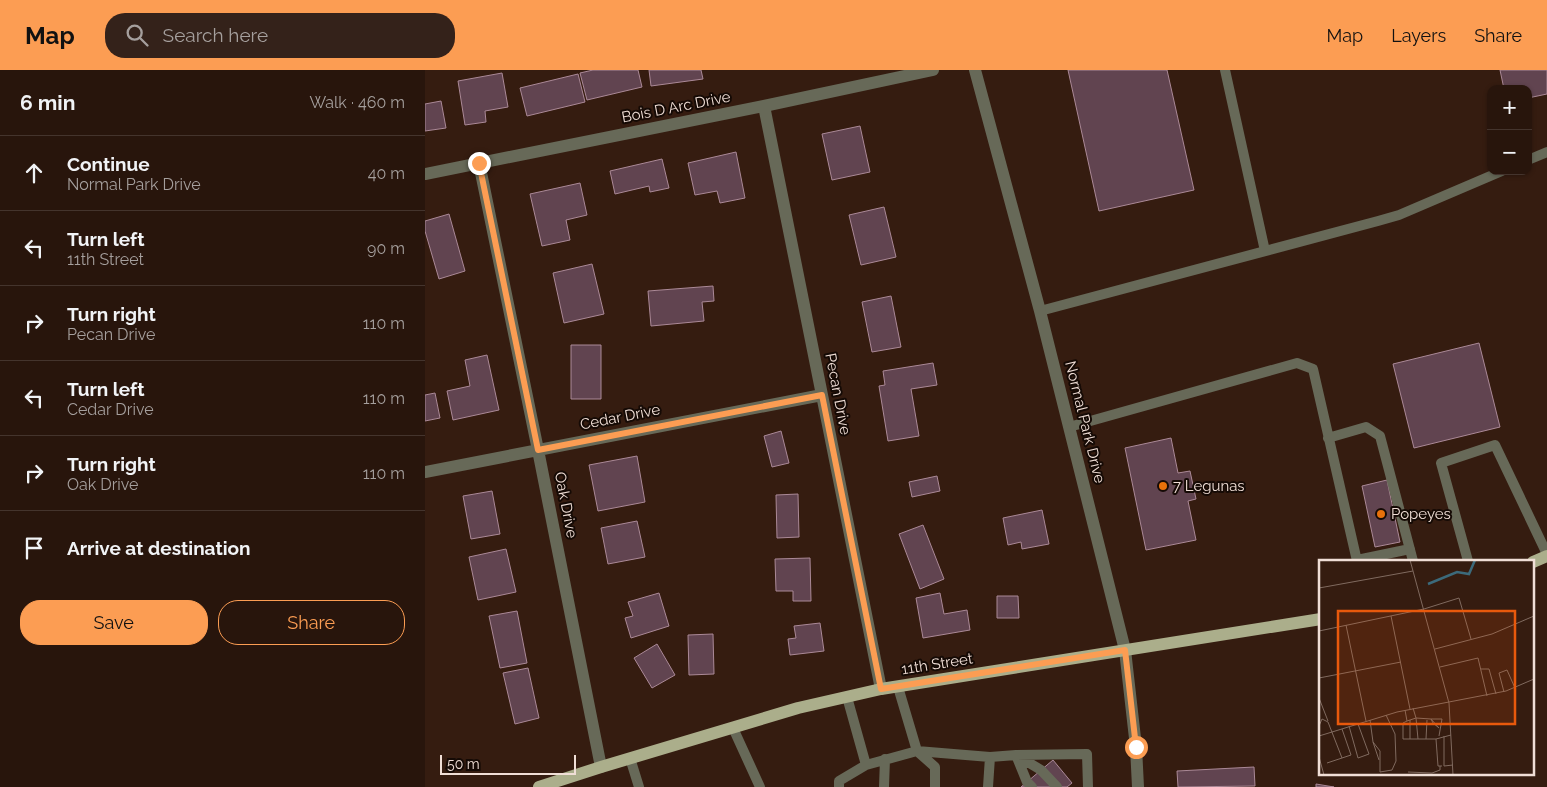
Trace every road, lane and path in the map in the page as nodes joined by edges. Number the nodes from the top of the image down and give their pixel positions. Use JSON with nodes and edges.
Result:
{"nodes":[{"id":1,"x":933,"y":70,"type":"edge"},
{"id":2,"x":975,"y":70,"type":"edge"},
{"id":3,"x":1225,"y":70,"type":"edge"},
{"id":4,"x":764,"y":106,"type":"junction"},
{"id":5,"x":1547,"y":152,"type":"edge"},
{"id":6,"x":1532,"y":158,"type":"edge"},
{"id":7,"x":479,"y":163,"type":"junction"},
{"id":8,"x":425,"y":174,"type":"edge"},
{"id":9,"x":1493,"y":175,"type":"edge"},
{"id":10,"x":1265,"y":251,"type":"junction"},
{"id":11,"x":1040,"y":310,"type":"junction"},
{"id":12,"x":822,"y":395,"type":"junction"},
{"id":13,"x":1069,"y":426,"type":"junction"},
{"id":14,"x":1328,"y":438,"type":"junction"},
{"id":15,"x":538,"y":450,"type":"junction"},
{"id":16,"x":425,"y":472,"type":"edge"},
{"id":17,"x":1410,"y":549,"type":"junction"},
{"id":18,"x":1547,"y":555,"type":"edge"},
{"id":19,"x":1357,"y":560,"type":"edge"},
{"id":20,"x":1413,"y":560,"type":"edge"},
{"id":21,"x":1467,"y":560,"type":"edge"},
{"id":22,"x":1535,"y":561,"type":"edge"},
{"id":23,"x":1319,"y":619,"type":"edge"},
{"id":24,"x":1125,"y":650,"type":"junction"},
{"id":25,"x":898,"y":686,"type":"junction"},
{"id":26,"x":881,"y":689,"type":"junction"},
{"id":27,"x":847,"y":697,"type":"junction"},
{"id":28,"x":733,"y":728,"type":"junction"},
{"id":29,"x":917,"y":751,"type":"junction"},
{"id":30,"x":1016,"y":756,"type":"junction"},
{"id":31,"x":990,"y":757,"type":"junction"},
{"id":32,"x":630,"y":758,"type":"junction"},
{"id":33,"x":885,"y":759,"type":"junction"},
{"id":34,"x":866,"y":765,"type":"junction"},
{"id":35,"x":601,"y":767,"type":"junction"},
{"id":36,"x":555,"y":784,"type":"edge"},
{"id":37,"x":539,"y":787,"type":"edge"},
{"id":38,"x":639,"y":787,"type":"edge"},
{"id":39,"x":761,"y":787,"type":"edge"},
{"id":40,"x":839,"y":787,"type":"edge"},
{"id":41,"x":884,"y":787,"type":"edge"},
{"id":42,"x":935,"y":787,"type":"edge"},
{"id":43,"x":988,"y":787,"type":"edge"},
{"id":44,"x":1031,"y":787,"type":"edge"},
{"id":45,"x":1057,"y":787,"type":"edge"},
{"id":46,"x":1088,"y":787,"type":"edge"},
{"id":47,"x":1138,"y":787,"type":"edge"}],
"edges":[{"from":1,"to":4,"type":"street","name":"Bois D Arc Drive"},
{"from":2,"to":11,"type":"street","name":"Normal Park Drive"},
{"from":3,"to":10,"type":"lane"},
{"from":4,"to":7,"type":"street","name":"Bois D Arc Drive"},
{"from":4,"to":12,"type":"street","name":"Pecan Drive"},
{"from":5,"to":6,"type":"lane"},
{"from":7,"to":8,"type":"street","name":"Bois D Arc Drive"},
{"from":7,"to":15,"type":"street","name":"Oak Drive"},
{"from":9,"to":10,"type":"lane"},
{"from":10,"to":11,"type":"lane"},
{"from":11,"to":13,"type":"street","name":"Normal Park Drive"},
{"from":12,"to":15,"type":"street","name":"Cedar Drive"},
{"from":12,"to":26,"type":"street","name":"Pecan Drive"},
{"from":13,"to":14,"type":"lane"},
{"from":13,"to":24,"type":"street","name":"Normal Park Drive"},
{"from":14,"to":17,"type":"lane"},
{"from":14,"to":19,"type":"lane"},
{"from":15,"to":16,"type":"street","name":"Cedar Drive"},
{"from":15,"to":35,"type":"street","name":"Oak Drive"},
{"from":17,"to":19,"type":"lane"},
{"from":17,"to":20,"type":"lane"},
{"from":18,"to":21,"type":"lane"},
{"from":18,"to":22,"type":"main road"},
{"from":23,"to":24,"type":"main road","name":"11th Street"},
{"from":24,"to":25,"type":"main road","name":"11th Street"},
{"from":24,"to":47,"type":"street","name":"Normal Park Drive"},
{"from":25,"to":26,"type":"main road","name":"11th Street"},
{"from":25,"to":29,"type":"lane"},
{"from":26,"to":27,"type":"main road","name":"11th Street"},
{"from":27,"to":28,"type":"main road","name":"11th Street"},
{"from":27,"to":34,"type":"lane"},
{"from":28,"to":32,"type":"main road","name":"11th Street"},
{"from":28,"to":39,"type":"lane"},
{"from":29,"to":31,"type":"lane"},
{"from":29,"to":33,"type":"lane"},
{"from":29,"to":42,"type":"lane"},
{"from":30,"to":31,"type":"lane"},
{"from":30,"to":44,"type":"lane"},
{"from":30,"to":45,"type":"lane"},
{"from":30,"to":46,"type":"lane"},
{"from":31,"to":43,"type":"lane"},
{"from":32,"to":35,"type":"main road","name":"11th Street"},
{"from":32,"to":38,"type":"lane"},
{"from":33,"to":34,"type":"lane"},
{"from":33,"to":41,"type":"lane"},
{"from":34,"to":40,"type":"lane"},
{"from":35,"to":36,"type":"main road","name":"11th Street"},
{"from":36,"to":37,"type":"main road","name":"11th Street"}]}
